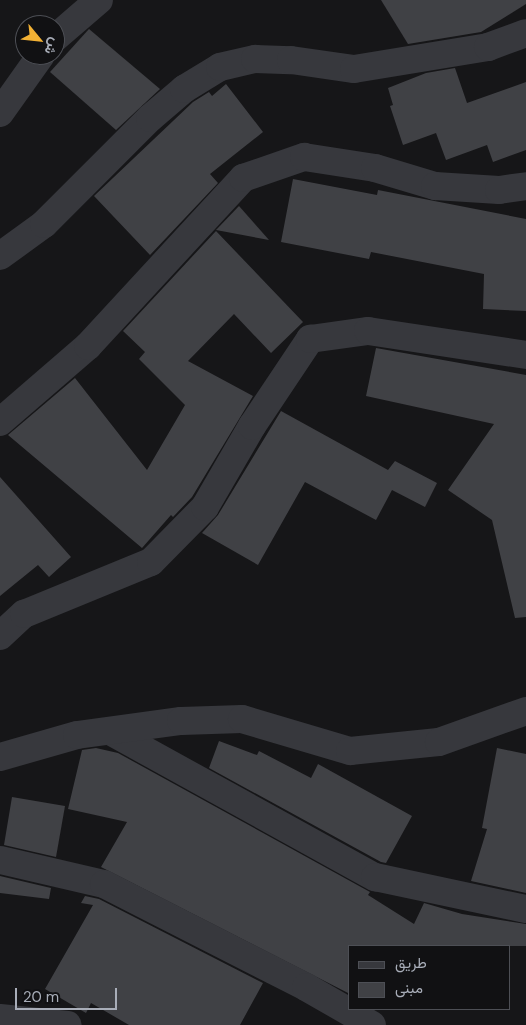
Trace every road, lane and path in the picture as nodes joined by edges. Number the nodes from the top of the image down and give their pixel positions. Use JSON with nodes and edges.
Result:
{"nodes":[{"id":1,"x":100,"y":0,"type":"edge"},
{"id":2,"x":65,"y":30,"type":"edge"},
{"id":3,"x":526,"y":33,"type":"edge"},
{"id":4,"x":34,"y":65,"type":"edge"},
{"id":5,"x":0,"y":113,"type":"edge"},
{"id":6,"x":526,"y":186,"type":"edge"},
{"id":7,"x":0,"y":256,"type":"edge"},
{"id":8,"x":526,"y":355,"type":"edge"},
{"id":9,"x":0,"y":422,"type":"edge"},
{"id":10,"x":0,"y":636,"type":"edge"},
{"id":11,"x":526,"y":711,"type":"edge"},
{"id":12,"x":110,"y":731,"type":"junction"},
{"id":13,"x":0,"y":756,"type":"edge"},
{"id":14,"x":0,"y":860,"type":"edge"},
{"id":15,"x":526,"y":909,"type":"edge"},
{"id":16,"x":0,"y":1018,"type":"edge"},
{"id":17,"x":68,"y":1025,"type":"edge"},
{"id":18,"x":372,"y":1025,"type":"edge"}],
"edges":[{"from":1,"to":2,"type":"street"},
{"from":3,"to":7,"type":"street"},
{"from":4,"to":5,"type":"street"},
{"from":6,"to":9,"type":"street"},
{"from":8,"to":10,"type":"street"},
{"from":11,"to":12,"type":"street"},
{"from":12,"to":13,"type":"street"},
{"from":12,"to":15,"type":"street"},
{"from":14,"to":18,"type":"street"},
{"from":16,"to":17,"type":"street"}]}
